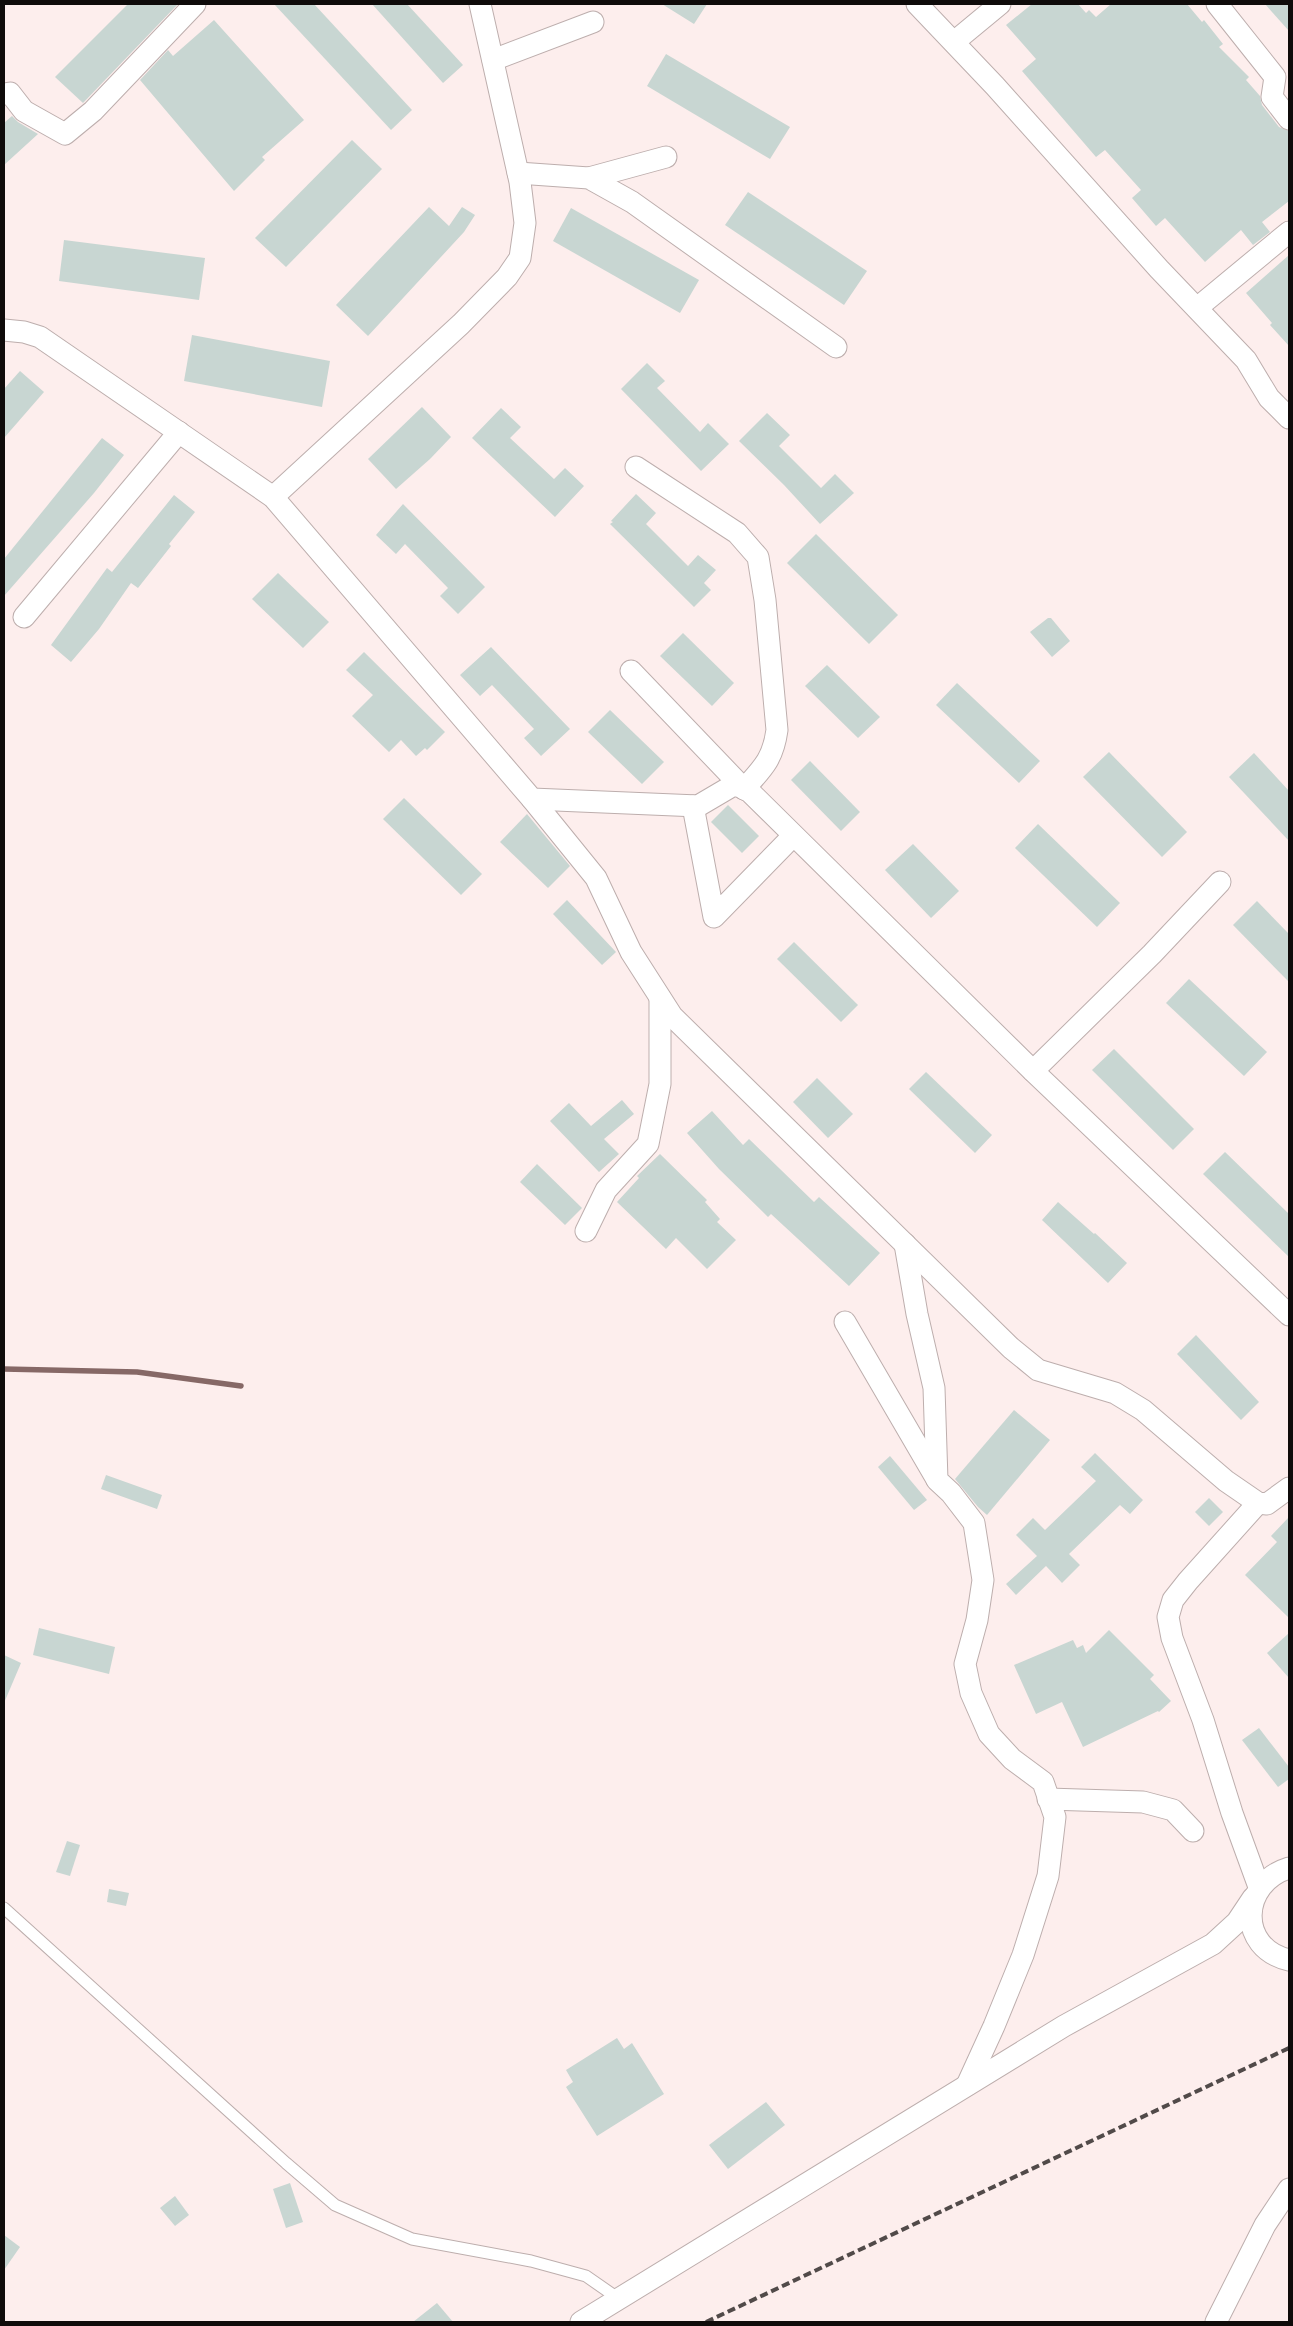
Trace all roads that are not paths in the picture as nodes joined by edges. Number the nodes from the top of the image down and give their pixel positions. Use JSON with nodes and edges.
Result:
{"nodes":[{"id":1,"x":195,"y":4,"type":"edge"},
{"id":2,"x":480,"y":4,"type":"edge"},
{"id":3,"x":917,"y":4,"type":"edge"},
{"id":4,"x":1000,"y":4,"type":"edge"},
{"id":5,"x":1217,"y":4,"type":"edge"},
{"id":6,"x":593,"y":22,"type":"dead end"},
{"id":7,"x":954,"y":42,"type":"junction"},
{"id":8,"x":492,"y":60,"type":"junction"},
{"id":9,"x":4,"y":94,"type":"edge"},
{"id":10,"x":1289,"y":119,"type":"edge"},
{"id":11,"x":666,"y":156,"type":"dead end"},
{"id":12,"x":518,"y":173,"type":"junction"},
{"id":13,"x":589,"y":178,"type":"junction"},
{"id":14,"x":1289,"y":232,"type":"edge"},
{"id":15,"x":1197,"y":308,"type":"junction"},
{"id":16,"x":4,"y":330,"type":"edge"},
{"id":17,"x":836,"y":347,"type":"dead end"},
{"id":18,"x":1289,"y":418,"type":"edge"},
{"id":19,"x":179,"y":432,"type":"junction"},
{"id":20,"x":636,"y":468,"type":"dead end"},
{"id":21,"x":273,"y":497,"type":"junction"},
{"id":22,"x":24,"y":617,"type":"dead end"},
{"id":23,"x":631,"y":671,"type":"dead end"},
{"id":24,"x":744,"y":789,"type":"junction"},
{"id":25,"x":532,"y":799,"type":"junction"},
{"id":26,"x":693,"y":806,"type":"junction"},
{"id":27,"x":793,"y":836,"type":"junction"},
{"id":28,"x":1220,"y":882,"type":"dead end"},
{"id":29,"x":660,"y":998,"type":"junction"},
{"id":30,"x":1033,"y":1071,"type":"junction"},
{"id":31,"x":586,"y":1231,"type":"dead end"},
{"id":32,"x":905,"y":1244,"type":"junction"},
{"id":33,"x":1289,"y":1315,"type":"edge"},
{"id":34,"x":845,"y":1322,"type":"dead end"},
{"id":35,"x":937,"y":1480,"type":"junction"},
{"id":36,"x":1289,"y":1488,"type":"edge"},
{"id":37,"x":1258,"y":1503,"type":"junction"},
{"id":38,"x":1048,"y":1799,"type":"junction"},
{"id":39,"x":1193,"y":1831,"type":"dead end"},
{"id":40,"x":1289,"y":1868,"type":"edge"},
{"id":41,"x":1256,"y":1893,"type":"junction"},
{"id":42,"x":4,"y":1908,"type":"edge"},
{"id":43,"x":1213,"y":1944,"type":"junction"},
{"id":44,"x":1262,"y":1944,"type":"junction"},
{"id":45,"x":1289,"y":1960,"type":"edge"},
{"id":46,"x":967,"y":2085,"type":"junction"},
{"id":47,"x":1289,"y":2189,"type":"edge"},
{"id":48,"x":619,"y":2299,"type":"junction"},
{"id":49,"x":581,"y":2322,"type":"edge"},
{"id":50,"x":1216,"y":2322,"type":"edge"}],
"edges":[{"from":1,"to":9,"type":"street"},
{"from":2,"to":8,"type":"street"},
{"from":3,"to":7,"type":"street"},
{"from":4,"to":7,"type":"street"},
{"from":5,"to":10,"type":"street"},
{"from":6,"to":8,"type":"street"},
{"from":7,"to":15,"type":"street"},
{"from":8,"to":12,"type":"street"},
{"from":11,"to":13,"type":"street"},
{"from":12,"to":13,"type":"street"},
{"from":12,"to":21,"type":"street"},
{"from":13,"to":17,"type":"street"},
{"from":14,"to":15,"type":"street"},
{"from":15,"to":18,"type":"street"},
{"from":16,"to":19,"type":"street"},
{"from":19,"to":21,"type":"street"},
{"from":19,"to":22,"type":"street"},
{"from":20,"to":24,"type":"street"},
{"from":21,"to":25,"type":"street"},
{"from":23,"to":24,"type":"street"},
{"from":24,"to":26,"type":"street"},
{"from":24,"to":27,"type":"street"},
{"from":25,"to":26,"type":"street"},
{"from":25,"to":29,"type":"street"},
{"from":26,"to":27,"type":"street"},
{"from":27,"to":30,"type":"street"},
{"from":28,"to":30,"type":"street"},
{"from":29,"to":31,"type":"street"},
{"from":29,"to":32,"type":"street"},
{"from":30,"to":33,"type":"street"},
{"from":32,"to":35,"type":"street"},
{"from":32,"to":37,"type":"street"},
{"from":34,"to":35,"type":"street"},
{"from":35,"to":38,"type":"street"},
{"from":36,"to":37,"type":"street"},
{"from":37,"to":41,"type":"street"},
{"from":38,"to":39,"type":"street"},
{"from":38,"to":46,"type":"street"},
{"from":40,"to":41,"type":"street"},
{"from":41,"to":43,"type":"street"},
{"from":41,"to":44,"type":"street"},
{"from":42,"to":48,"type":"lane"},
{"from":43,"to":44,"type":"street"},
{"from":43,"to":46,"type":"street"},
{"from":44,"to":45,"type":"street"},
{"from":46,"to":48,"type":"street"},
{"from":47,"to":50,"type":"street"},
{"from":48,"to":49,"type":"street"}]}
